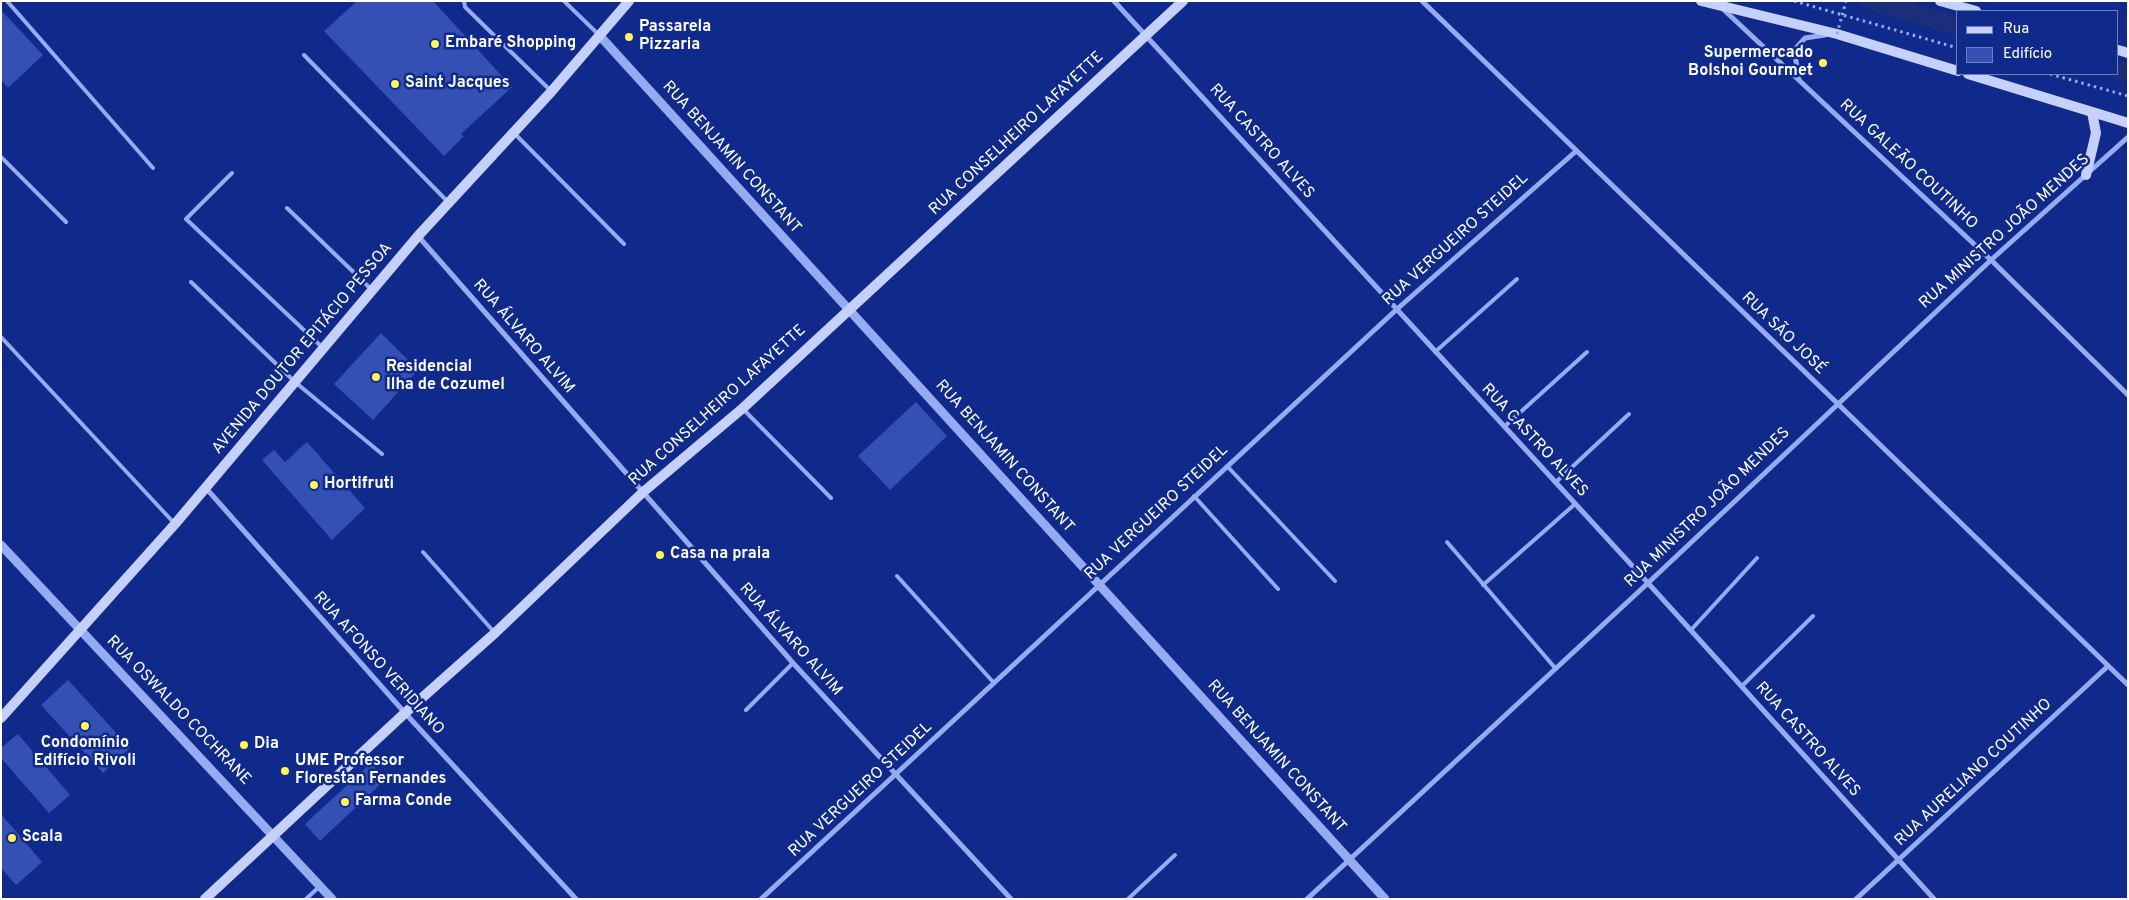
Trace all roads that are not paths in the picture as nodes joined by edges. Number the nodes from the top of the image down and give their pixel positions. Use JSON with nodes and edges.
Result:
{"nodes":[{"id":1,"x":7,"y":1,"type":"edge"},
{"id":2,"x":464,"y":1,"type":"edge"},
{"id":3,"x":564,"y":1,"type":"edge"},
{"id":4,"x":629,"y":1,"type":"edge"},
{"id":5,"x":1114,"y":1,"type":"edge"},
{"id":6,"x":1183,"y":1,"type":"edge"},
{"id":7,"x":1422,"y":1,"type":"edge"},
{"id":8,"x":1700,"y":1,"type":"edge"},
{"id":9,"x":1940,"y":1,"type":"edge"},
{"id":10,"x":1721,"y":7,"type":"junction"},
{"id":11,"x":1972,"y":10,"type":"edge"},
{"id":12,"x":1837,"y":34,"type":"junction"},
{"id":13,"x":600,"y":36,"type":"junction"},
{"id":14,"x":1146,"y":36,"type":"junction"},
{"id":15,"x":304,"y":55,"type":"dead end"},
{"id":16,"x":1956,"y":70,"type":"edge"},
{"id":17,"x":1971,"y":75,"type":"edge"},
{"id":18,"x":1800,"y":81,"type":"junction"},
{"id":19,"x":551,"y":92,"type":"junction"},
{"id":20,"x":2092,"y":112,"type":"junction"},
{"id":21,"x":2128,"y":123,"type":"edge"},
{"id":22,"x":513,"y":132,"type":"junction"},
{"id":23,"x":2128,"y":137,"type":"edge"},
{"id":24,"x":1575,"y":152,"type":"junction"},
{"id":25,"x":1,"y":157,"type":"edge"},
{"id":26,"x":153,"y":168,"type":"dead end"},
{"id":27,"x":232,"y":174,"type":"dead end"},
{"id":28,"x":2086,"y":175,"type":"junction"},
{"id":29,"x":450,"y":204,"type":"junction"},
{"id":30,"x":288,"y":208,"type":"dead end"},
{"id":31,"x":66,"y":222,"type":"dead end"},
{"id":32,"x":418,"y":236,"type":"junction"},
{"id":33,"x":624,"y":244,"type":"dead end"},
{"id":34,"x":1991,"y":260,"type":"junction"},
{"id":35,"x":1517,"y":278,"type":"dead end"},
{"id":36,"x":191,"y":282,"type":"dead end"},
{"id":37,"x":372,"y":291,"type":"junction"},
{"id":38,"x":849,"y":309,"type":"junction"},
{"id":39,"x":1396,"y":310,"type":"junction"},
{"id":40,"x":1,"y":337,"type":"edge"},
{"id":41,"x":325,"y":349,"type":"junction"},
{"id":42,"x":1435,"y":352,"type":"junction"},
{"id":43,"x":1587,"y":352,"type":"dead end"},
{"id":44,"x":295,"y":382,"type":"junction"},
{"id":45,"x":2128,"y":395,"type":"edge"},
{"id":46,"x":1837,"y":403,"type":"junction"},
{"id":47,"x":743,"y":408,"type":"junction"},
{"id":48,"x":1629,"y":414,"type":"dead end"},
{"id":49,"x":1504,"y":427,"type":"junction"},
{"id":50,"x":382,"y":454,"type":"dead end"},
{"id":51,"x":1227,"y":466,"type":"junction"},
{"id":52,"x":1556,"y":482,"type":"junction"},
{"id":53,"x":205,"y":487,"type":"junction"},
{"id":54,"x":642,"y":493,"type":"junction"},
{"id":55,"x":1194,"y":496,"type":"junction"},
{"id":56,"x":831,"y":498,"type":"dead end"},
{"id":57,"x":1575,"y":504,"type":"junction"},
{"id":58,"x":175,"y":524,"type":"junction"},
{"id":59,"x":1446,"y":542,"type":"dead end"},
{"id":60,"x":1,"y":545,"type":"edge"},
{"id":61,"x":423,"y":552,"type":"dead end"},
{"id":62,"x":1757,"y":558,"type":"dead end"},
{"id":63,"x":896,"y":576,"type":"dead end"},
{"id":64,"x":1335,"y":581,"type":"dead end"},
{"id":65,"x":1648,"y":583,"type":"junction"},
{"id":66,"x":1098,"y":584,"type":"junction"},
{"id":67,"x":1483,"y":585,"type":"junction"},
{"id":68,"x":1278,"y":589,"type":"dead end"},
{"id":69,"x":1813,"y":616,"type":"dead end"},
{"id":70,"x":79,"y":629,"type":"junction"},
{"id":71,"x":1691,"y":630,"type":"junction"},
{"id":72,"x":495,"y":633,"type":"junction"},
{"id":73,"x":793,"y":663,"type":"junction"},
{"id":74,"x":2108,"y":666,"type":"junction"},
{"id":75,"x":1556,"y":669,"type":"junction"},
{"id":76,"x":994,"y":683,"type":"junction"},
{"id":77,"x":2128,"y":685,"type":"edge"},
{"id":78,"x":1742,"y":686,"type":"junction"},
{"id":79,"x":746,"y":710,"type":"dead end"},
{"id":80,"x":405,"y":713,"type":"junction"},
{"id":81,"x":1,"y":718,"type":"edge"},
{"id":82,"x":896,"y":775,"type":"junction"},
{"id":83,"x":274,"y":834,"type":"junction"},
{"id":84,"x":1175,"y":855,"type":"dead end"},
{"id":85,"x":1350,"y":860,"type":"junction"},
{"id":86,"x":1898,"y":860,"type":"junction"},
{"id":87,"x":320,"y":886,"type":"junction"},
{"id":88,"x":205,"y":899,"type":"edge"},
{"id":89,"x":306,"y":899,"type":"edge"},
{"id":90,"x":332,"y":899,"type":"edge"},
{"id":91,"x":576,"y":899,"type":"edge"},
{"id":92,"x":761,"y":899,"type":"edge"},
{"id":93,"x":1011,"y":899,"type":"edge"},
{"id":94,"x":1128,"y":899,"type":"edge"},
{"id":95,"x":1308,"y":899,"type":"edge"},
{"id":96,"x":1384,"y":899,"type":"edge"},
{"id":97,"x":1856,"y":899,"type":"edge"},
{"id":98,"x":1934,"y":899,"type":"edge"}],
"edges":[{"from":1,"to":26,"type":"lane"},
{"from":2,"to":19,"type":"lane"},
{"from":3,"to":13,"type":"lane"},
{"from":4,"to":13,"type":"main road","name":"AVENIDA DOUTOR EPITÁCIO PESSOA"},
{"from":5,"to":14,"type":"street","name":"RUA CASTRO ALVES"},
{"from":6,"to":14,"type":"main road","name":"RUA CONSELHEIRO LAFAYETTE"},
{"from":7,"to":24,"type":"street","name":"RUA SÃO JOSÉ"},
{"from":8,"to":10,"type":"main road"},
{"from":9,"to":11,"type":"main road"},
{"from":10,"to":12,"type":"main road"},
{"from":10,"to":18,"type":"street","name":"RUA GALEÃO COUTINHO"},
{"from":12,"to":16,"type":"main road"},
{"from":12,"to":18,"type":"street"},
{"from":13,"to":19,"type":"main road","name":"AVENIDA DOUTOR EPITÁCIO PESSOA"},
{"from":13,"to":38,"type":"street","name":"RUA BENJAMIN CONSTANT"},
{"from":14,"to":38,"type":"main road","name":"RUA CONSELHEIRO LAFAYETTE"},
{"from":14,"to":39,"type":"street","name":"RUA CASTRO ALVES"},
{"from":15,"to":29,"type":"lane"},
{"from":17,"to":20,"type":"main road"},
{"from":18,"to":34,"type":"street","name":"RUA GALEÃO COUTINHO"},
{"from":19,"to":22,"type":"main road","name":"AVENIDA DOUTOR EPITÁCIO PESSOA"},
{"from":20,"to":21,"type":"main road"},
{"from":20,"to":28,"type":"main road"},
{"from":22,"to":29,"type":"main road","name":"AVENIDA DOUTOR EPITÁCIO PESSOA"},
{"from":22,"to":33,"type":"lane"},
{"from":23,"to":28,"type":"street","name":"RUA MINISTRO JOÃO MENDES"},
{"from":24,"to":39,"type":"street","name":"RUA VERGUEIRO STEIDEL"},
{"from":24,"to":46,"type":"street","name":"RUA SÃO JOSÉ"},
{"from":25,"to":31,"type":"lane"},
{"from":27,"to":41,"type":"lane"},
{"from":28,"to":34,"type":"street","name":"RUA MINISTRO JOÃO MENDES"},
{"from":29,"to":32,"type":"main road","name":"AVENIDA DOUTOR EPITÁCIO PESSOA"},
{"from":30,"to":37,"type":"lane"},
{"from":32,"to":37,"type":"main road","name":"AVENIDA DOUTOR EPITÁCIO PESSOA"},
{"from":32,"to":54,"type":"street","name":"RUA ÁLVARO ALVIM"},
{"from":34,"to":45,"type":"street","name":"RUA GALEÃO COUTINHO"},
{"from":34,"to":46,"type":"street","name":"RUA MINISTRO JOÃO MENDES"},
{"from":35,"to":42,"type":"lane"},
{"from":36,"to":44,"type":"lane"},
{"from":37,"to":41,"type":"main road","name":"AVENIDA DOUTOR EPITÁCIO PESSOA"},
{"from":38,"to":47,"type":"main road","name":"RUA CONSELHEIRO LAFAYETTE"},
{"from":38,"to":66,"type":"street","name":"RUA BENJAMIN CONSTANT"},
{"from":39,"to":42,"type":"street","name":"RUA CASTRO ALVES"},
{"from":39,"to":51,"type":"street","name":"RUA VERGUEIRO STEIDEL"},
{"from":40,"to":58,"type":"lane"},
{"from":41,"to":44,"type":"main road","name":"AVENIDA DOUTOR EPITÁCIO PESSOA"},
{"from":42,"to":49,"type":"street","name":"RUA CASTRO ALVES"},
{"from":43,"to":49,"type":"lane"},
{"from":44,"to":50,"type":"lane"},
{"from":44,"to":53,"type":"main road","name":"AVENIDA DOUTOR EPITÁCIO PESSOA"},
{"from":46,"to":65,"type":"street","name":"RUA MINISTRO JOÃO MENDES"},
{"from":46,"to":74,"type":"street","name":"RUA SÃO JOSÉ"},
{"from":47,"to":54,"type":"main road","name":"RUA CONSELHEIRO LAFAYETTE"},
{"from":47,"to":56,"type":"lane"},
{"from":48,"to":52,"type":"lane"},
{"from":49,"to":52,"type":"street","name":"RUA CASTRO ALVES"},
{"from":51,"to":55,"type":"street","name":"RUA VERGUEIRO STEIDEL"},
{"from":51,"to":64,"type":"lane"},
{"from":52,"to":57,"type":"street","name":"RUA CASTRO ALVES"},
{"from":53,"to":58,"type":"main road","name":"AVENIDA DOUTOR EPITÁCIO PESSOA"},
{"from":53,"to":80,"type":"street","name":"RUA AFONSO VERIDIANO"},
{"from":54,"to":72,"type":"main road","name":"RUA CONSELHEIRO LAFAYETTE"},
{"from":54,"to":73,"type":"street","name":"RUA ÁLVARO ALVIM"},
{"from":55,"to":66,"type":"street","name":"RUA VERGUEIRO STEIDEL"},
{"from":55,"to":68,"type":"lane"},
{"from":57,"to":65,"type":"street","name":"RUA CASTRO ALVES"},
{"from":57,"to":67,"type":"lane"},
{"from":58,"to":70,"type":"main road","name":"AVENIDA DOUTOR EPITÁCIO PESSOA"},
{"from":59,"to":67,"type":"lane"},
{"from":60,"to":70,"type":"street","name":"RUA OSWALDO COCHRANE"},
{"from":61,"to":72,"type":"lane"},
{"from":62,"to":71,"type":"lane"},
{"from":63,"to":76,"type":"lane"},
{"from":65,"to":71,"type":"street","name":"RUA CASTRO ALVES"},
{"from":65,"to":75,"type":"street","name":"RUA MINISTRO JOÃO MENDES"},
{"from":66,"to":76,"type":"street","name":"RUA VERGUEIRO STEIDEL"},
{"from":66,"to":85,"type":"street","name":"RUA BENJAMIN CONSTANT"},
{"from":67,"to":75,"type":"lane"},
{"from":69,"to":78,"type":"lane"},
{"from":70,"to":81,"type":"main road","name":"AVENIDA DOUTOR EPITÁCIO PESSOA"},
{"from":70,"to":83,"type":"street","name":"RUA OSWALDO COCHRANE"},
{"from":71,"to":78,"type":"street","name":"RUA CASTRO ALVES"},
{"from":72,"to":80,"type":"main road","name":"RUA CONSELHEIRO LAFAYETTE"},
{"from":73,"to":79,"type":"lane"},
{"from":73,"to":82,"type":"street","name":"RUA ÁLVARO ALVIM"},
{"from":74,"to":77,"type":"street","name":"RUA SÃO JOSÉ"},
{"from":74,"to":86,"type":"street","name":"RUA AURELIANO COUTINHO"},
{"from":75,"to":85,"type":"street","name":"RUA MINISTRO JOÃO MENDES"},
{"from":76,"to":82,"type":"street","name":"RUA VERGUEIRO STEIDEL"},
{"from":78,"to":86,"type":"street","name":"RUA CASTRO ALVES"},
{"from":80,"to":83,"type":"main road","name":"RUA CONSELHEIRO LAFAYETTE"},
{"from":80,"to":91,"type":"street","name":"RUA AFONSO VERIDIANO"},
{"from":82,"to":92,"type":"street","name":"RUA VERGUEIRO STEIDEL"},
{"from":82,"to":93,"type":"street","name":"RUA ÁLVARO ALVIM"},
{"from":83,"to":87,"type":"street","name":"RUA OSWALDO COCHRANE"},
{"from":83,"to":88,"type":"main road","name":"RUA CONSELHEIRO LAFAYETTE"},
{"from":84,"to":94,"type":"lane"},
{"from":85,"to":95,"type":"street","name":"RUA MINISTRO JOÃO MENDES"},
{"from":85,"to":96,"type":"street","name":"RUA BENJAMIN CONSTANT"},
{"from":86,"to":97,"type":"street","name":"RUA AURELIANO COUTINHO"},
{"from":86,"to":98,"type":"street","name":"RUA CASTRO ALVES"},
{"from":87,"to":89,"type":"lane"},
{"from":87,"to":90,"type":"street","name":"RUA OSWALDO COCHRANE"}]}
